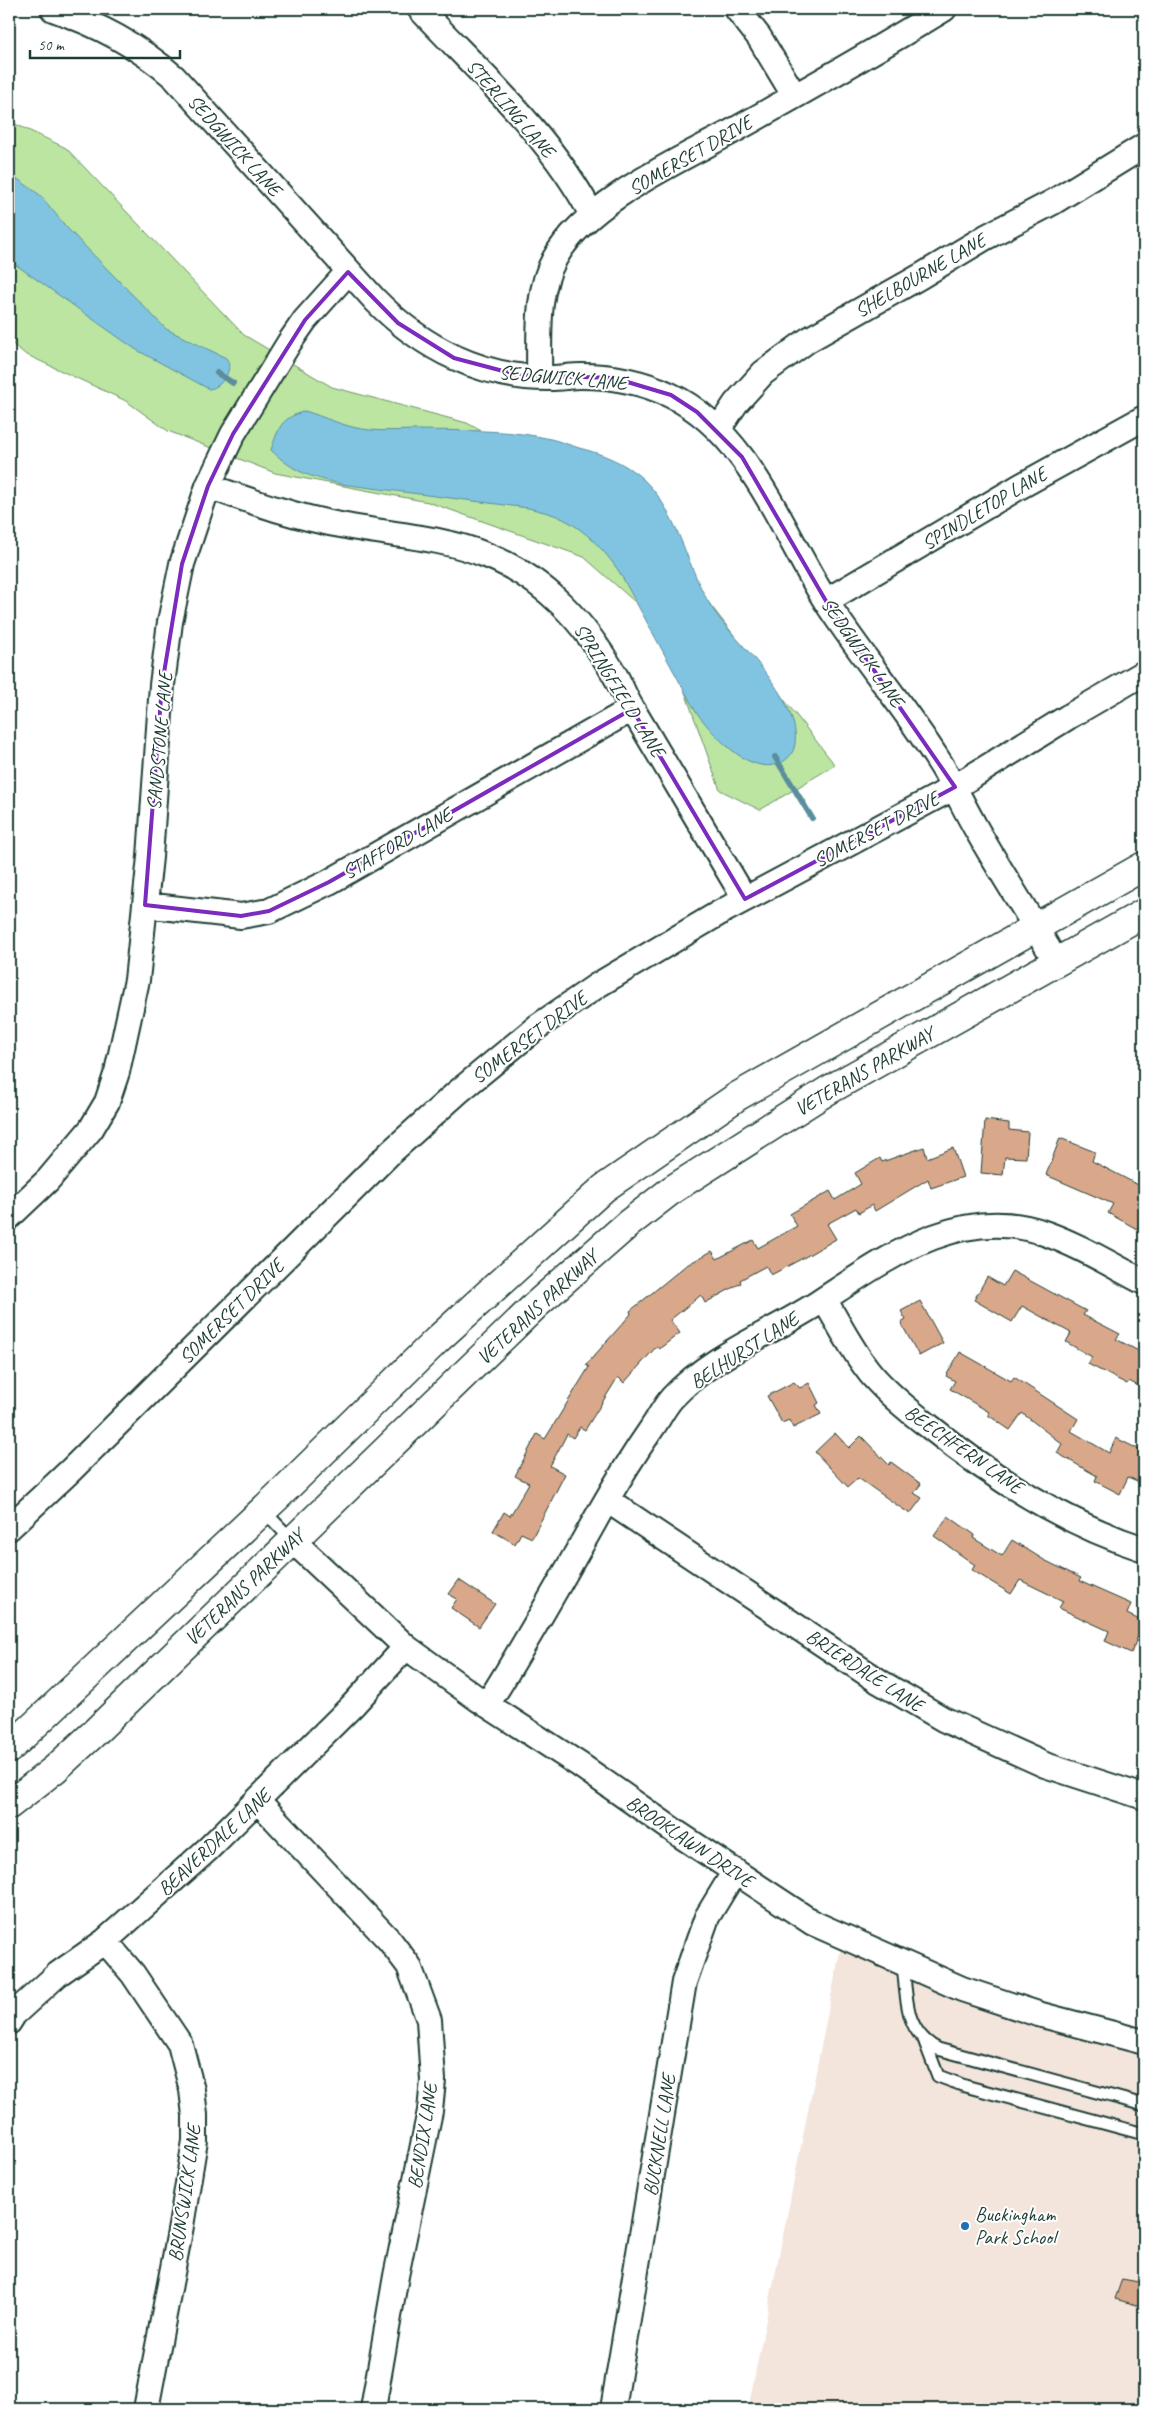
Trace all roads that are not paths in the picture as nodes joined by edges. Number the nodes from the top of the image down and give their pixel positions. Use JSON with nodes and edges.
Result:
{"nodes":[{"id":1,"x":53,"y":9,"type":"edge"},
{"id":2,"x":420,"y":9,"type":"edge"},
{"id":3,"x":737,"y":9,"type":"edge"},
{"id":4,"x":944,"y":9,"type":"edge"},
{"id":5,"x":102,"y":18,"type":"edge"},
{"id":6,"x":794,"y":95,"type":"junction"},
{"id":7,"x":1144,"y":146,"type":"edge"},
{"id":8,"x":592,"y":216,"type":"junction"},
{"id":9,"x":348,"y":272,"type":"junction"},
{"id":10,"x":539,"y":377,"type":"junction"},
{"id":11,"x":1144,"y":418,"type":"edge"},
{"id":12,"x":718,"y":430,"type":"junction"},
{"id":13,"x":208,"y":486,"type":"junction"},
{"id":14,"x":826,"y":601,"type":"junction"},
{"id":15,"x":1144,"y":673,"type":"edge"},
{"id":16,"x":632,"y":709,"type":"junction"},
{"id":17,"x":955,"y":787,"type":"junction"},
{"id":18,"x":1144,"y":866,"type":"edge"},
{"id":19,"x":745,"y":899,"type":"junction"},
{"id":20,"x":144,"y":905,"type":"junction"},
{"id":21,"x":1144,"y":913,"type":"edge"},
{"id":22,"x":1036,"y":927,"type":"junction"},
{"id":23,"x":1056,"y":962,"type":"junction"},
{"id":24,"x":9,"y":1217,"type":"edge"},
{"id":25,"x":1144,"y":1282,"type":"edge"},
{"id":26,"x":824,"y":1299,"type":"junction"},
{"id":27,"x":607,"y":1500,"type":"junction"},
{"id":28,"x":264,"y":1510,"type":"junction"},
{"id":29,"x":9,"y":1528,"type":"edge"},
{"id":30,"x":292,"y":1540,"type":"junction"},
{"id":31,"x":1144,"y":1549,"type":"edge"},
{"id":32,"x":406,"y":1647,"type":"junction"},
{"id":33,"x":487,"y":1705,"type":"junction"},
{"id":34,"x":9,"y":1749,"type":"edge"},
{"id":35,"x":1144,"y":1797,"type":"edge"},
{"id":36,"x":258,"y":1801,"type":"junction"},
{"id":37,"x":9,"y":1805,"type":"edge"},
{"id":38,"x":735,"y":1871,"type":"junction"},
{"id":39,"x":105,"y":1941,"type":"junction"},
{"id":40,"x":902,"y":1964,"type":"junction"},
{"id":41,"x":9,"y":2022,"type":"edge"},
{"id":42,"x":925,"y":2042,"type":"junction"},
{"id":43,"x":1144,"y":2042,"type":"edge"},
{"id":44,"x":1144,"y":2106,"type":"edge"},
{"id":45,"x":1144,"y":2134,"type":"edge"},
{"id":46,"x":146,"y":2409,"type":"edge"},
{"id":47,"x":373,"y":2409,"type":"edge"},
{"id":48,"x":613,"y":2409,"type":"edge"}],
"edges":[{"from":1,"to":5,"type":"street","name":"SEDGWICK LANE"},
{"from":2,"to":8,"type":"street","name":"STERLING LANE"},
{"from":3,"to":6,"type":"street"},
{"from":4,"to":6,"type":"street","name":"SOMERSET DRIVE"},
{"from":5,"to":9,"type":"street","name":"SEDGWICK LANE"},
{"from":6,"to":8,"type":"street","name":"SOMERSET DRIVE"},
{"from":7,"to":12,"type":"street","name":"SHELBOURNE LANE"},
{"from":8,"to":10,"type":"street","name":"SOMERSET DRIVE"},
{"from":9,"to":10,"type":"street","name":"SEDGWICK LANE"},
{"from":9,"to":13,"type":"street","name":"SANDSTONE LANE"},
{"from":10,"to":12,"type":"street","name":"SEDGWICK LANE"},
{"from":11,"to":14,"type":"street","name":"SPINDLETOP LANE"},
{"from":12,"to":14,"type":"street","name":"SEDGWICK LANE"},
{"from":13,"to":16,"type":"street","name":"SPRINGFIELD LANE"},
{"from":13,"to":20,"type":"street","name":"SANDSTONE LANE"},
{"from":14,"to":17,"type":"street","name":"SEDGWICK LANE"},
{"from":15,"to":17,"type":"street","name":"SOMERSET DRIVE"},
{"from":16,"to":19,"type":"street","name":"SPRINGFIELD LANE"},
{"from":16,"to":20,"type":"street","name":"STAFFORD LANE"},
{"from":17,"to":19,"type":"street","name":"SOMERSET DRIVE"},
{"from":17,"to":22,"type":"street","name":"SEDGWICK LANE"},
{"from":18,"to":22,"type":"main road","name":"VETERANS PARKWAY"},
{"from":19,"to":29,"type":"street","name":"SOMERSET DRIVE"},
{"from":20,"to":24,"type":"street","name":"SANDSTONE LANE"},
{"from":21,"to":23,"type":"main road","name":"VETERANS PARKWAY"},
{"from":22,"to":23,"type":"street","name":"SEDGWICK LANE"},
{"from":22,"to":28,"type":"main road","name":"VETERANS PARKWAY"},
{"from":23,"to":30,"type":"main road","name":"VETERANS PARKWAY"},
{"from":25,"to":26,"type":"street","name":"BELHURST LANE"},
{"from":26,"to":27,"type":"street","name":"BELHURST LANE"},
{"from":26,"to":31,"type":"street","name":"BEECHFERN LANE"},
{"from":27,"to":33,"type":"street","name":"BELHURST LANE"},
{"from":27,"to":35,"type":"street","name":"BRIERDALE LANE"},
{"from":28,"to":30,"type":"lane"},
{"from":28,"to":34,"type":"main road","name":"VETERANS PARKWAY"},
{"from":30,"to":32,"type":"street","name":"BROOKLAWN DRIVE"},
{"from":30,"to":37,"type":"main road","name":"VETERANS PARKWAY"},
{"from":32,"to":33,"type":"street","name":"BROOKLAWN DRIVE"},
{"from":32,"to":36,"type":"street","name":"BEAVERDALE LANE"},
{"from":33,"to":38,"type":"street","name":"BROOKLAWN DRIVE"},
{"from":36,"to":39,"type":"street","name":"BEAVERDALE LANE"},
{"from":36,"to":47,"type":"street","name":"BENDIX LANE"},
{"from":38,"to":40,"type":"street","name":"BROOKLAWN DRIVE"},
{"from":38,"to":48,"type":"street","name":"BUCKNELL LANE"},
{"from":39,"to":41,"type":"street","name":"BEAVERDALE LANE"},
{"from":39,"to":46,"type":"street","name":"BRUNSWICK LANE"},
{"from":40,"to":42,"type":"lane"},
{"from":40,"to":43,"type":"street","name":"BROOKLAWN DRIVE"},
{"from":42,"to":44,"type":"lane"},
{"from":42,"to":45,"type":"lane"}]}
